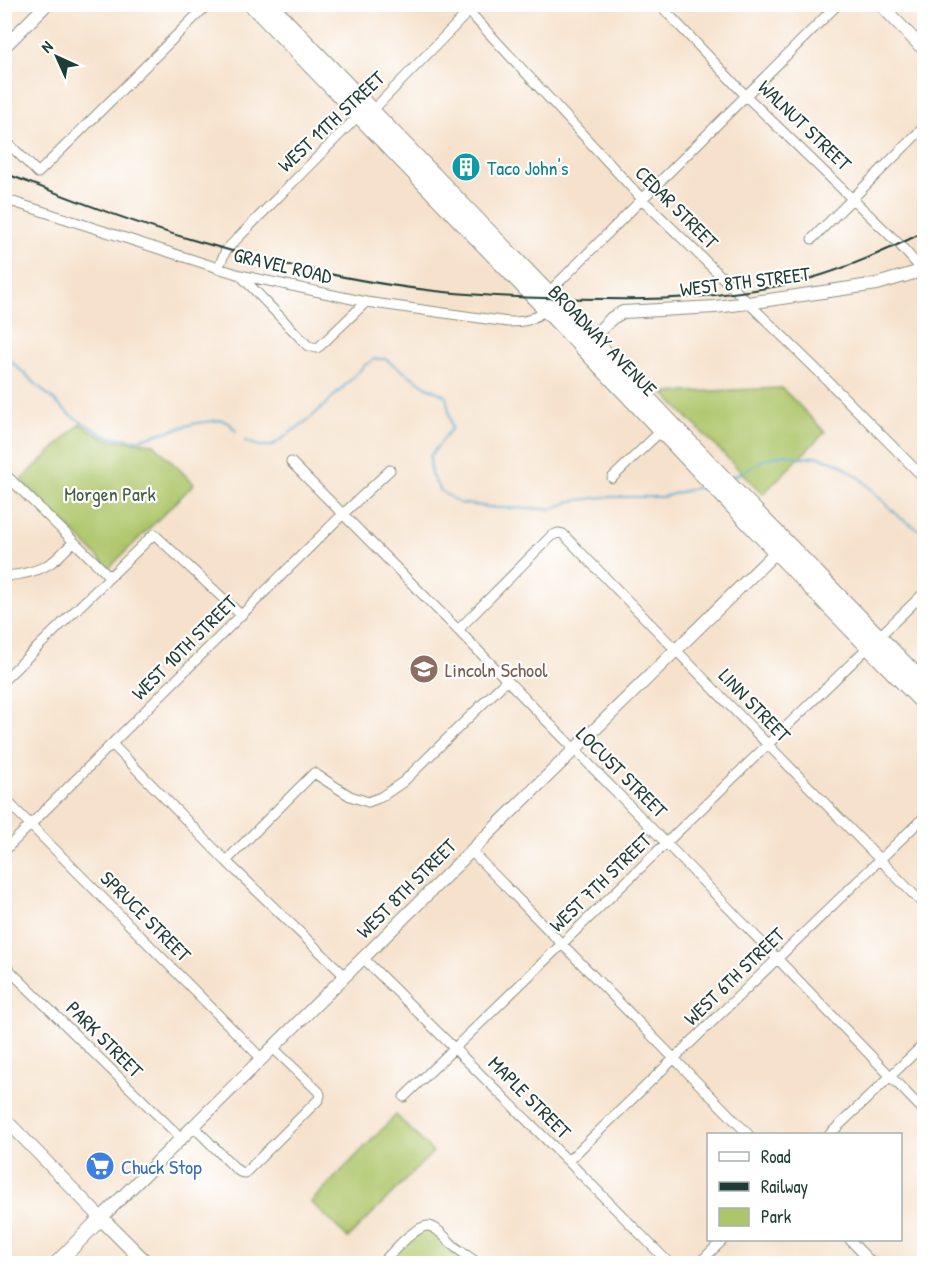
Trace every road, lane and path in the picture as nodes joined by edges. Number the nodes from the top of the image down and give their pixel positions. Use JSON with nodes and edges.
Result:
{"nodes":[{"id":1,"x":47,"y":4,"type":"edge"},
{"id":2,"x":208,"y":4,"type":"edge"},
{"id":3,"x":658,"y":4,"type":"edge"},
{"id":4,"x":838,"y":4,"type":"edge"},
{"id":5,"x":880,"y":4,"type":"edge"},
{"id":6,"x":259,"y":6,"type":"edge"},
{"id":7,"x":469,"y":7,"type":"edge"},
{"id":8,"x":4,"y":47,"type":"edge"},
{"id":9,"x":924,"y":50,"type":"edge"},
{"id":10,"x":747,"y":97,"type":"junction"},
{"id":11,"x":365,"y":114,"type":"junction"},
{"id":12,"x":924,"y":128,"type":"edge"},
{"id":13,"x":4,"y":139,"type":"edge"},
{"id":14,"x":4,"y":199,"type":"edge"},
{"id":15,"x":854,"y":199,"type":"junction"},
{"id":16,"x":643,"y":200,"type":"junction"},
{"id":17,"x":812,"y":239,"type":"dead end"},
{"id":18,"x":218,"y":269,"type":"junction"},
{"id":19,"x":924,"y":271,"type":"edge"},
{"id":20,"x":240,"y":275,"type":"junction"},
{"id":21,"x":366,"y":302,"type":"junction"},
{"id":22,"x":550,"y":302,"type":"junction"},
{"id":23,"x":748,"y":303,"type":"junction"},
{"id":24,"x":587,"y":343,"type":"junction"},
{"id":25,"x":666,"y":426,"type":"junction"},
{"id":26,"x":291,"y":462,"type":"dead end"},
{"id":27,"x":390,"y":470,"type":"dead end"},
{"id":28,"x":4,"y":473,"type":"edge"},
{"id":29,"x":612,"y":478,"type":"dead end"},
{"id":30,"x":924,"y":478,"type":"edge"},
{"id":31,"x":343,"y":514,"type":"junction"},
{"id":32,"x":74,"y":542,"type":"junction"},
{"id":33,"x":781,"y":547,"type":"junction"},
{"id":34,"x":4,"y":576,"type":"edge"},
{"id":35,"x":109,"y":576,"type":"junction"},
{"id":36,"x":924,"y":593,"type":"edge"},
{"id":37,"x":241,"y":615,"type":"junction"},
{"id":38,"x":458,"y":630,"type":"junction"},
{"id":39,"x":874,"y":641,"type":"junction"},
{"id":40,"x":677,"y":650,"type":"junction"},
{"id":41,"x":4,"y":680,"type":"edge"},
{"id":42,"x":507,"y":680,"type":"junction"},
{"id":43,"x":924,"y":683,"type":"edge"},
{"id":44,"x":924,"y":704,"type":"edge"},
{"id":45,"x":112,"y":744,"type":"junction"},
{"id":46,"x":768,"y":744,"type":"junction"},
{"id":47,"x":574,"y":750,"type":"junction"},
{"id":48,"x":4,"y":798,"type":"edge"},
{"id":49,"x":924,"y":817,"type":"edge"},
{"id":50,"x":30,"y":825,"type":"junction"},
{"id":51,"x":666,"y":843,"type":"junction"},
{"id":52,"x":4,"y":851,"type":"edge"},
{"id":53,"x":471,"y":851,"type":"junction"},
{"id":54,"x":880,"y":859,"type":"junction"},
{"id":55,"x":226,"y":861,"type":"junction"},
{"id":56,"x":924,"y":905,"type":"edge"},
{"id":57,"x":562,"y":943,"type":"junction"},
{"id":58,"x":363,"y":958,"type":"junction"},
{"id":59,"x":778,"y":958,"type":"junction"},
{"id":60,"x":4,"y":965,"type":"edge"},
{"id":61,"x":345,"y":976,"type":"junction"},
{"id":62,"x":924,"y":1044,"type":"edge"},
{"id":63,"x":453,"y":1047,"type":"junction"},
{"id":64,"x":273,"y":1048,"type":"junction"},
{"id":65,"x":262,"y":1059,"type":"junction"},
{"id":66,"x":674,"y":1059,"type":"junction"},
{"id":67,"x":891,"y":1076,"type":"junction"},
{"id":68,"x":404,"y":1096,"type":"dead end"},
{"id":69,"x":924,"y":1111,"type":"edge"},
{"id":70,"x":4,"y":1119,"type":"edge"},
{"id":71,"x":193,"y":1126,"type":"junction"},
{"id":72,"x":747,"y":1133,"type":"edge"},
{"id":73,"x":831,"y":1133,"type":"edge"},
{"id":74,"x":181,"y":1138,"type":"junction"},
{"id":75,"x":568,"y":1161,"type":"junction"},
{"id":76,"x":101,"y":1218,"type":"junction"},
{"id":77,"x":721,"y":1241,"type":"edge"},
{"id":78,"x":852,"y":1241,"type":"edge"},
{"id":79,"x":56,"y":1263,"type":"edge"},
{"id":80,"x":147,"y":1263,"type":"edge"},
{"id":81,"x":381,"y":1263,"type":"edge"},
{"id":82,"x":479,"y":1263,"type":"edge"},
{"id":83,"x":670,"y":1263,"type":"edge"},
{"id":84,"x":698,"y":1263,"type":"edge"},
{"id":85,"x":873,"y":1263,"type":"edge"}],
"edges":[{"from":1,"to":8,"type":"street"},
{"from":2,"to":13,"type":"street"},
{"from":3,"to":10,"type":"street","name":"WALNUT STREET"},
{"from":4,"to":10,"type":"street"},
{"from":5,"to":9,"type":"street"},
{"from":6,"to":11,"type":"highway","name":"BROADWAY AVENUE"},
{"from":7,"to":11,"type":"street","name":"WEST 11TH STREET"},
{"from":7,"to":16,"type":"street","name":"CEDAR STREET"},
{"from":10,"to":15,"type":"street","name":"WALNUT STREET"},
{"from":10,"to":16,"type":"street"},
{"from":11,"to":18,"type":"street","name":"WEST 11TH STREET"},
{"from":11,"to":22,"type":"highway","name":"BROADWAY AVENUE"},
{"from":12,"to":15,"type":"street"},
{"from":14,"to":18,"type":"street","name":"GRAVEL ROAD"},
{"from":15,"to":17,"type":"street"},
{"from":15,"to":19,"type":"street","name":"WALNUT STREET"},
{"from":16,"to":22,"type":"street"},
{"from":16,"to":23,"type":"street","name":"CEDAR STREET"},
{"from":18,"to":20,"type":"street","name":"GRAVEL ROAD"},
{"from":19,"to":23,"type":"street","name":"WEST 8TH STREET"},
{"from":20,"to":21,"type":"street","name":"GRAVEL ROAD"},
{"from":20,"to":21,"type":"street"},
{"from":21,"to":22,"type":"street","name":"GRAVEL ROAD"},
{"from":22,"to":24,"type":"highway","name":"BROADWAY AVENUE"},
{"from":23,"to":24,"type":"street","name":"WEST 8TH STREET"},
{"from":23,"to":30,"type":"street","name":"CEDAR STREET"},
{"from":24,"to":25,"type":"highway","name":"BROADWAY AVENUE"},
{"from":25,"to":29,"type":"street"},
{"from":25,"to":33,"type":"highway","name":"BROADWAY AVENUE"},
{"from":26,"to":31,"type":"street","name":"LOCUST STREET"},
{"from":27,"to":31,"type":"street","name":"WEST 10TH STREET"},
{"from":28,"to":32,"type":"street"},
{"from":31,"to":37,"type":"street","name":"WEST 10TH STREET"},
{"from":31,"to":38,"type":"street","name":"LOCUST STREET"},
{"from":32,"to":34,"type":"street"},
{"from":32,"to":35,"type":"street"},
{"from":33,"to":39,"type":"highway","name":"BROADWAY AVENUE"},
{"from":33,"to":40,"type":"street","name":"WEST 8TH STREET"},
{"from":35,"to":37,"type":"street"},
{"from":35,"to":41,"type":"street"},
{"from":36,"to":39,"type":"street","name":"WEST 7TH STREET"},
{"from":37,"to":45,"type":"street","name":"WEST 10TH STREET"},
{"from":38,"to":40,"type":"street","name":"LINN STREET"},
{"from":38,"to":42,"type":"street","name":"LOCUST STREET"},
{"from":39,"to":43,"type":"highway","name":"BROADWAY AVENUE"},
{"from":39,"to":44,"type":"highway","name":"BROADWAY AVENUE"},
{"from":39,"to":46,"type":"street","name":"WEST 7TH STREET"},
{"from":40,"to":46,"type":"street","name":"LINN STREET"},
{"from":40,"to":47,"type":"street","name":"WEST 8TH STREET"},
{"from":42,"to":47,"type":"street","name":"LOCUST STREET"},
{"from":42,"to":55,"type":"street"},
{"from":45,"to":50,"type":"street","name":"WEST 10TH STREET"},
{"from":45,"to":55,"type":"street"},
{"from":46,"to":51,"type":"street","name":"WEST 7TH STREET"},
{"from":46,"to":54,"type":"street","name":"LINN STREET"},
{"from":47,"to":51,"type":"street","name":"LOCUST STREET"},
{"from":47,"to":53,"type":"street","name":"WEST 8TH STREET"},
{"from":48,"to":50,"type":"street","name":"SPRUCE STREET"},
{"from":49,"to":54,"type":"street","name":"WEST 6TH STREET"},
{"from":50,"to":52,"type":"street","name":"WEST 10TH STREET"},
{"from":50,"to":65,"type":"street","name":"SPRUCE STREET"},
{"from":51,"to":57,"type":"street","name":"WEST 7TH STREET"},
{"from":51,"to":59,"type":"street","name":"LOCUST STREET"},
{"from":53,"to":57,"type":"street"},
{"from":53,"to":58,"type":"street","name":"WEST 8TH STREET"},
{"from":54,"to":56,"type":"street","name":"LINN STREET"},
{"from":54,"to":59,"type":"street","name":"WEST 6TH STREET"},
{"from":55,"to":61,"type":"street"},
{"from":57,"to":63,"type":"street","name":"WEST 7TH STREET"},
{"from":57,"to":66,"type":"street"},
{"from":58,"to":61,"type":"street","name":"WEST 8TH STREET"},
{"from":58,"to":63,"type":"street","name":"MAPLE STREET"},
{"from":59,"to":66,"type":"street","name":"WEST 6TH STREET"},
{"from":59,"to":67,"type":"street","name":"LOCUST STREET"},
{"from":60,"to":74,"type":"street","name":"PARK STREET"},
{"from":61,"to":64,"type":"street","name":"WEST 8TH STREET"},
{"from":62,"to":67,"type":"street"},
{"from":63,"to":68,"type":"street","name":"WEST 7TH STREET"},
{"from":63,"to":75,"type":"street","name":"MAPLE STREET"},
{"from":64,"to":65,"type":"street","name":"WEST 8TH STREET"},
{"from":64,"to":71,"type":"street"},
{"from":65,"to":71,"type":"street","name":"WEST 8TH STREET"},
{"from":66,"to":72,"type":"street"},
{"from":66,"to":75,"type":"street","name":"WEST 6TH STREET"},
{"from":67,"to":69,"type":"street","name":"LOCUST STREET"},
{"from":67,"to":73,"type":"street"},
{"from":70,"to":76,"type":"street"},
{"from":71,"to":74,"type":"street","name":"WEST 8TH STREET"},
{"from":74,"to":76,"type":"street","name":"WEST 8TH STREET"},
{"from":75,"to":83,"type":"street","name":"MAPLE STREET"},
{"from":76,"to":79,"type":"main road","name":"WEST 8TH STREET"},
{"from":76,"to":80,"type":"main road"},
{"from":77,"to":84,"type":"street"},
{"from":78,"to":85,"type":"street"},
{"from":81,"to":82,"type":"street"}]}
